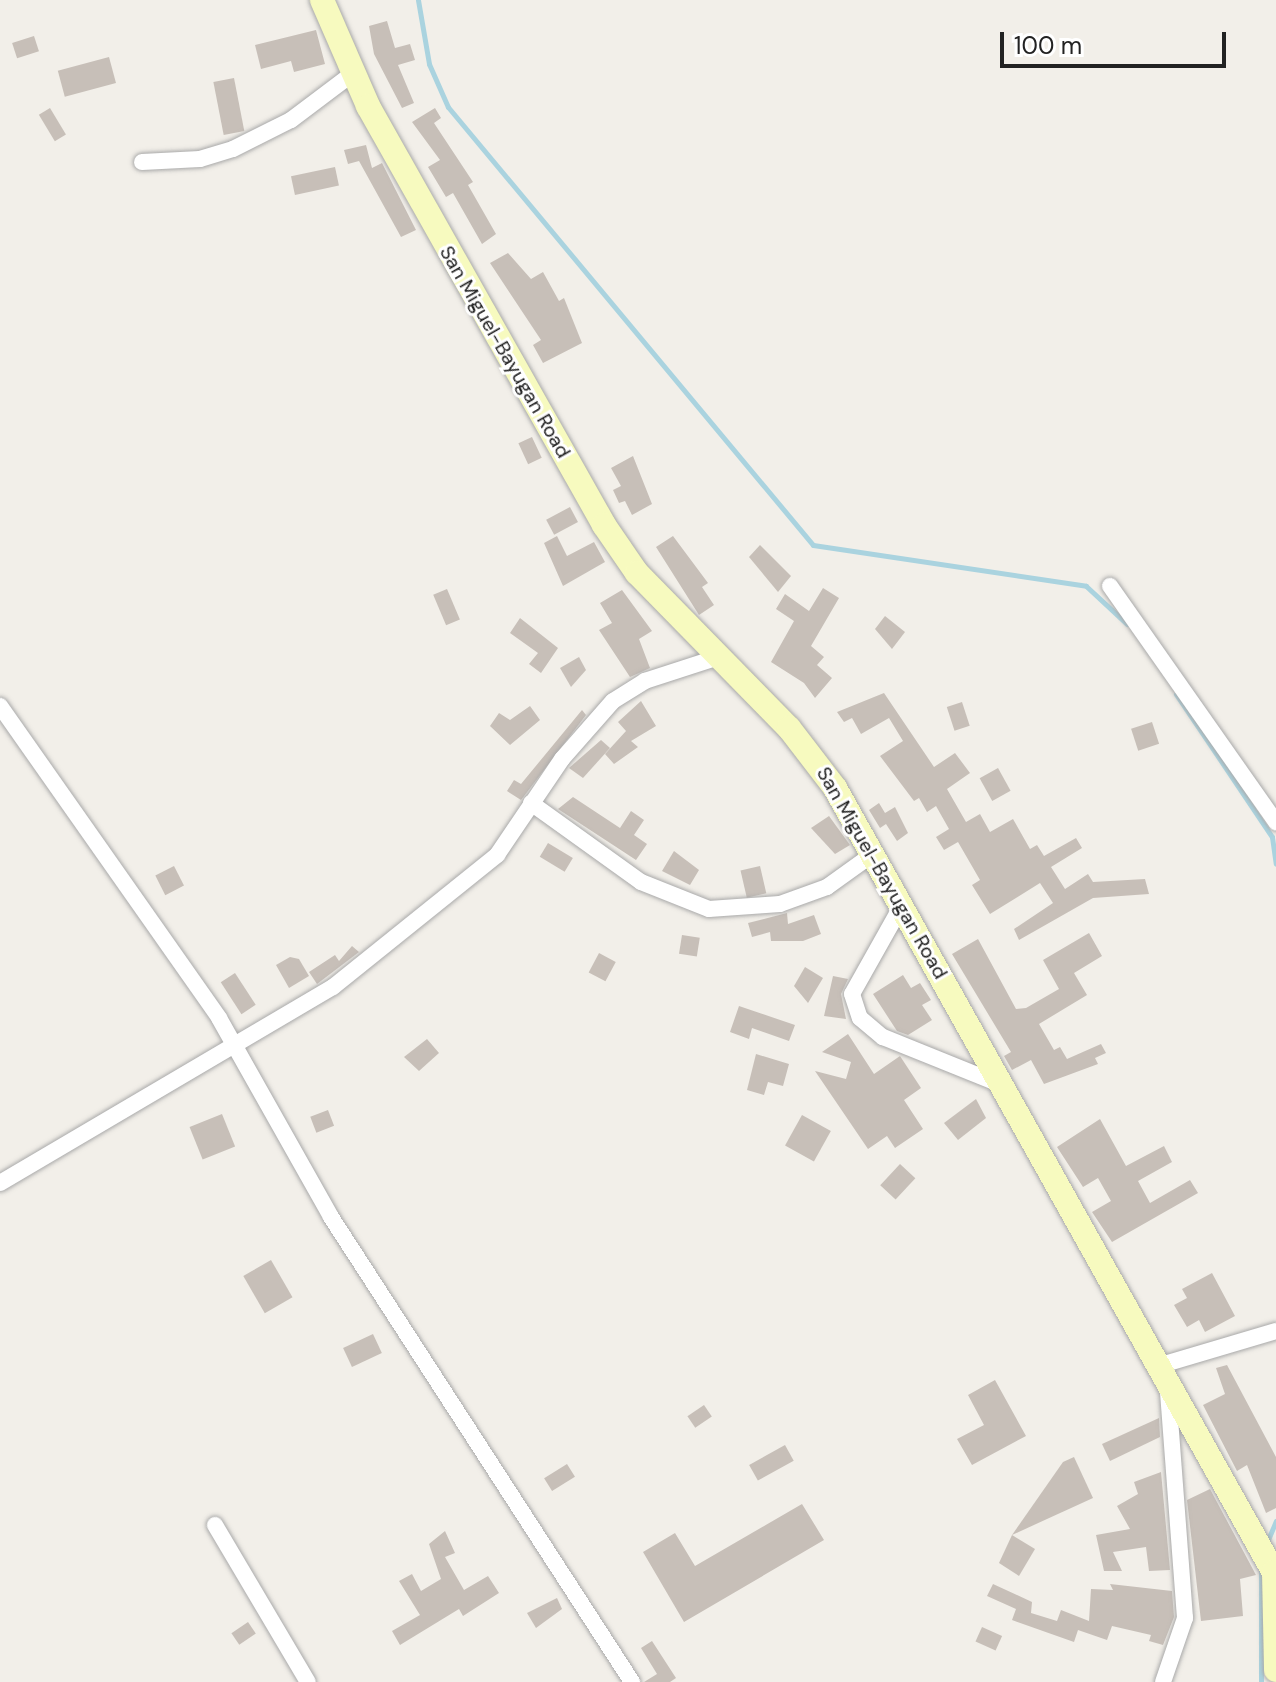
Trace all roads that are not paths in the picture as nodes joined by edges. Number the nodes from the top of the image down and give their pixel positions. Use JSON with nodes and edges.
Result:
{"nodes":[{"id":1,"x":322,"y":0,"type":"edge"},
{"id":2,"x":352,"y":74,"type":"junction"},
{"id":3,"x":142,"y":162,"type":"dead end"},
{"id":4,"x":1110,"y":586,"type":"dead end"},
{"id":5,"x":719,"y":657,"type":"junction"},
{"id":6,"x":0,"y":706,"type":"edge"},
{"id":7,"x":531,"y":803,"type":"junction"},
{"id":8,"x":1276,"y":822,"type":"edge"},
{"id":9,"x":873,"y":854,"type":"junction"},
{"id":10,"x":902,"y":905,"type":"junction"},
{"id":11,"x":237,"y":1048,"type":"junction"},
{"id":12,"x":1004,"y":1086,"type":"junction"},
{"id":13,"x":0,"y":1183,"type":"edge"},
{"id":14,"x":1276,"y":1331,"type":"edge"},
{"id":15,"x":1163,"y":1375,"type":"junction"},
{"id":16,"x":215,"y":1525,"type":"dead end"},
{"id":17,"x":1273,"y":1570,"type":"edge"},
{"id":18,"x":1276,"y":1670,"type":"edge"},
{"id":19,"x":308,"y":1682,"type":"edge"},
{"id":20,"x":632,"y":1682,"type":"edge"},
{"id":21,"x":1163,"y":1682,"type":"edge"}],
"edges":[{"from":1,"to":2,"type":"main road","name":"San Miguel-Bayugan Road"},
{"from":2,"to":3,"type":"street"},
{"from":2,"to":5,"type":"main road","name":"San Miguel-Bayugan Road"},
{"from":4,"to":8,"type":"street"},
{"from":5,"to":7,"type":"street"},
{"from":5,"to":9,"type":"main road","name":"San Miguel-Bayugan Road"},
{"from":6,"to":11,"type":"street"},
{"from":7,"to":9,"type":"street"},
{"from":7,"to":11,"type":"street"},
{"from":9,"to":10,"type":"main road","name":"San Miguel-Bayugan Road"},
{"from":10,"to":12,"type":"main road","name":"San Miguel-Bayugan Road"},
{"from":10,"to":12,"type":"street"},
{"from":11,"to":13,"type":"street"},
{"from":11,"to":20,"type":"street"},
{"from":12,"to":15,"type":"main road","name":"San Miguel-Bayugan Road"},
{"from":14,"to":15,"type":"street"},
{"from":15,"to":17,"type":"main road","name":"San Miguel-Bayugan Road"},
{"from":15,"to":21,"type":"street"},
{"from":16,"to":19,"type":"street"},
{"from":17,"to":18,"type":"main road"}]}
